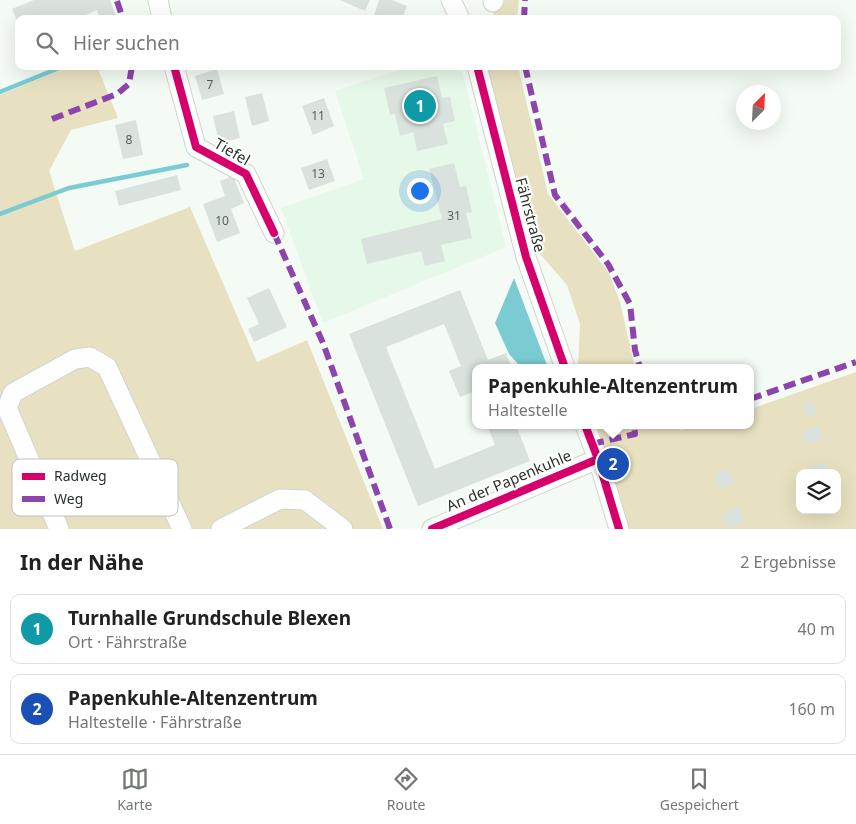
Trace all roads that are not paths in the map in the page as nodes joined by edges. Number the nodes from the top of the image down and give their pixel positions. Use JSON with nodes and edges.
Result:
{"nodes":[{"id":1,"x":158,"y":0,"type":"edge"},
{"id":2,"x":451,"y":0,"type":"edge"},
{"id":3,"x":161,"y":15,"type":"edge"},
{"id":4,"x":458,"y":15,"type":"edge"},
{"id":5,"x":175,"y":70,"type":"edge"},
{"id":6,"x":478,"y":70,"type":"edge"},
{"id":7,"x":274,"y":233,"type":"dead end"},
{"id":8,"x":564,"y":364,"type":"edge"},
{"id":9,"x":587,"y":429,"type":"edge"},
{"id":10,"x":29,"y":459,"type":"edge"},
{"id":11,"x":150,"y":459,"type":"edge"},
{"id":12,"x":598,"y":459,"type":"junction"},
{"id":13,"x":53,"y":516,"type":"edge"},
{"id":14,"x":176,"y":516,"type":"edge"},
{"id":15,"x":59,"y":529,"type":"edge"},
{"id":16,"x":182,"y":529,"type":"edge"},
{"id":17,"x":221,"y":529,"type":"edge"},
{"id":18,"x":343,"y":529,"type":"edge"},
{"id":19,"x":432,"y":529,"type":"edge"},
{"id":20,"x":619,"y":529,"type":"edge"}],
"edges":[{"from":1,"to":3,"type":"street"},
{"from":2,"to":4,"type":"street"},
{"from":5,"to":7,"type":"street","name":"Tiefel"},
{"from":6,"to":8,"type":"street","name":"Fährstraße"},
{"from":9,"to":12,"type":"street"},
{"from":10,"to":11,"type":"street"},
{"from":12,"to":19,"type":"street","name":"An der Papenkuhle"},
{"from":12,"to":20,"type":"street"},
{"from":13,"to":15,"type":"street"},
{"from":14,"to":16,"type":"street"},
{"from":17,"to":18,"type":"street"}]}
